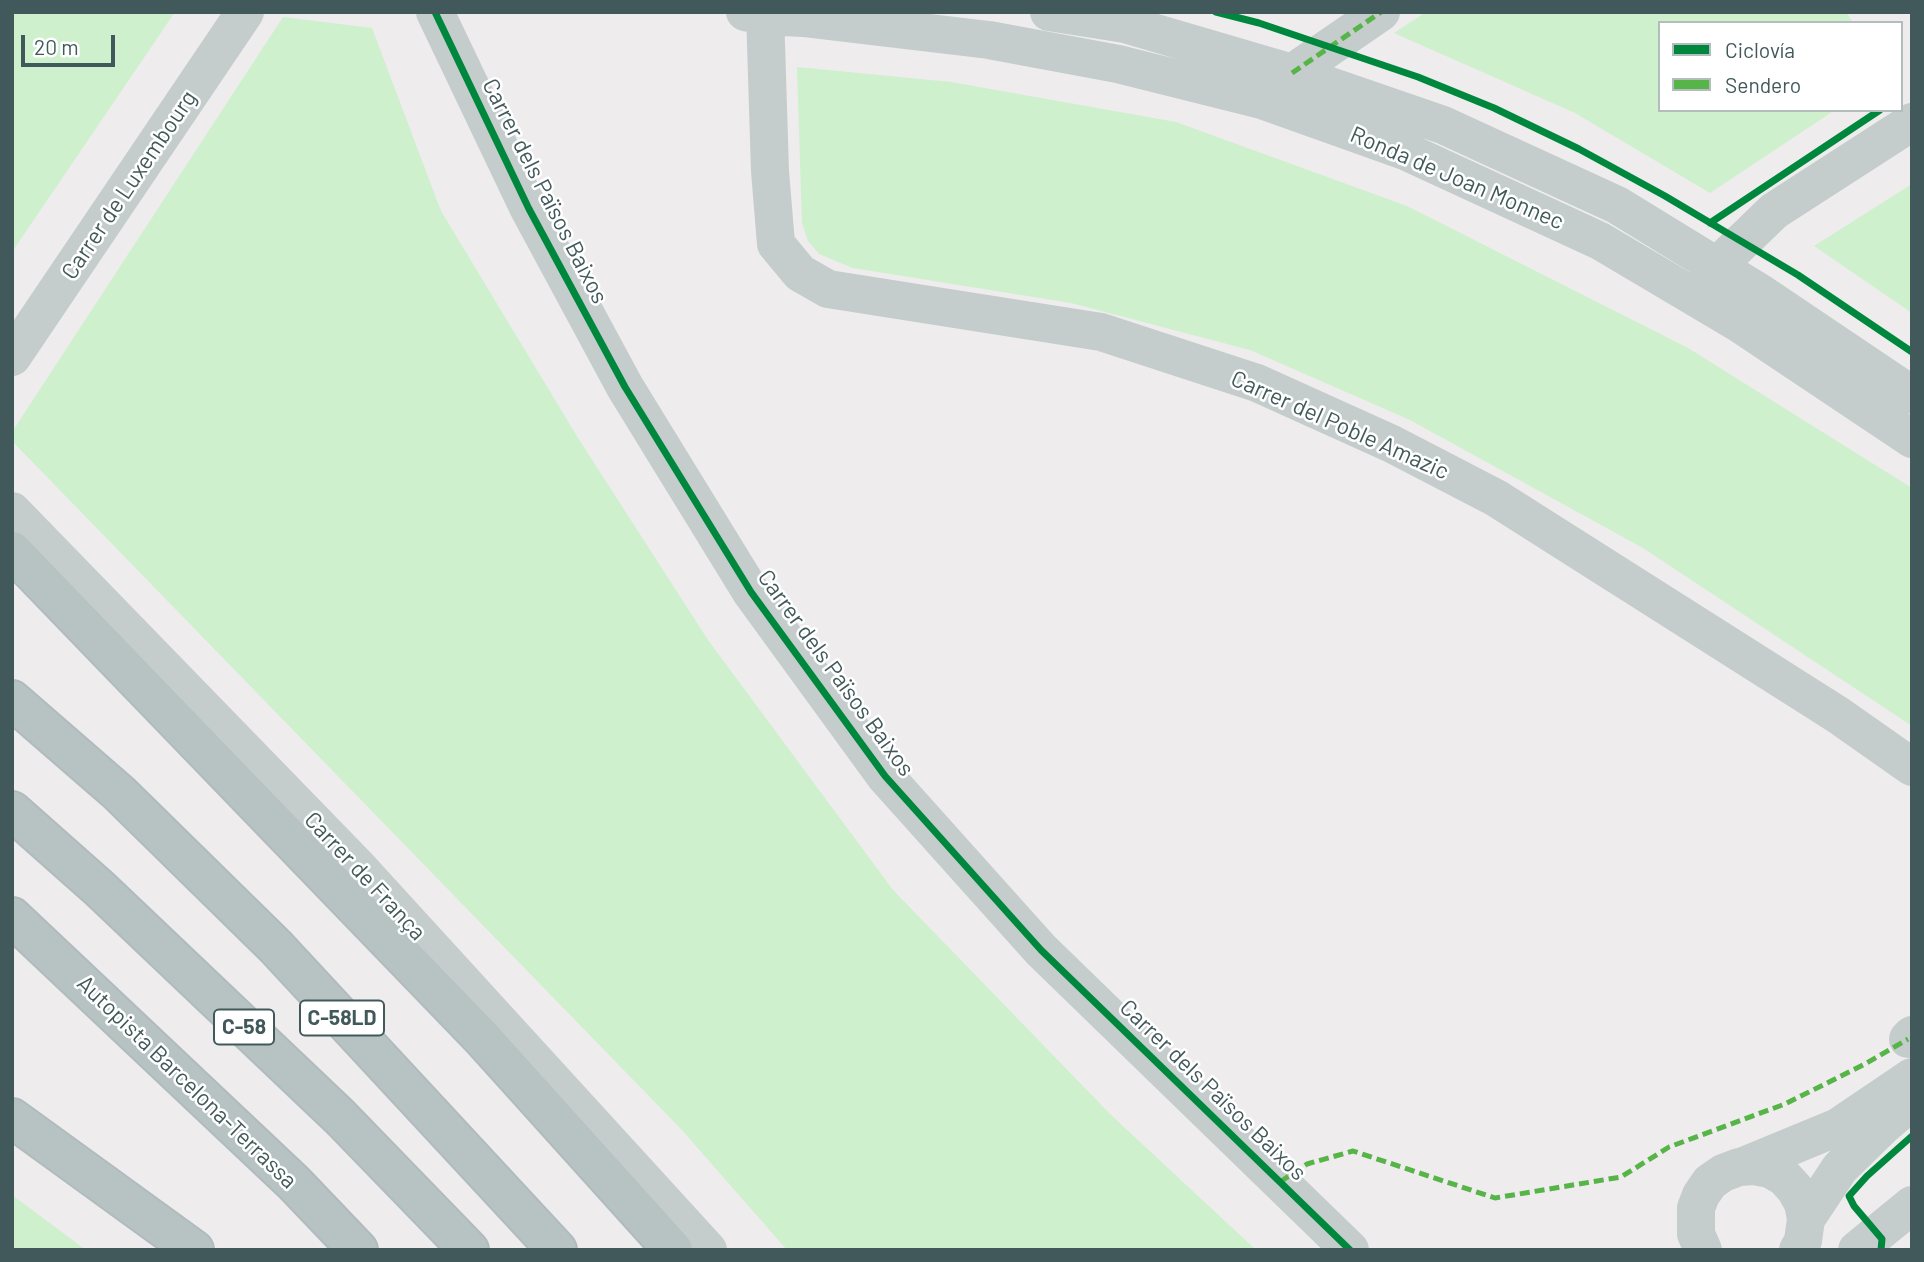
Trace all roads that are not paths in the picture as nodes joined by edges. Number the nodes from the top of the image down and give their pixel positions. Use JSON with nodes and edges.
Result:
{"nodes":[{"id":1,"x":245,"y":12,"type":"edge"},
{"id":2,"x":435,"y":12,"type":"edge"},
{"id":3,"x":1049,"y":12,"type":"edge"},
{"id":4,"x":1381,"y":12,"type":"edge"},
{"id":5,"x":758,"y":14,"type":"edge"},
{"id":6,"x":1292,"y":73,"type":"junction"},
{"id":7,"x":1912,"y":122,"type":"edge"},
{"id":8,"x":1717,"y":266,"type":"junction"},
{"id":9,"x":1695,"y":298,"type":"junction"},
{"id":10,"x":12,"y":357,"type":"edge"},
{"id":11,"x":1912,"y":395,"type":"edge"},
{"id":12,"x":1912,"y":439,"type":"edge"},
{"id":13,"x":12,"y":511,"type":"edge"},
{"id":14,"x":12,"y":551,"type":"edge"},
{"id":15,"x":12,"y":700,"type":"edge"},
{"id":16,"x":1912,"y":767,"type":"edge"},
{"id":17,"x":12,"y":811,"type":"edge"},
{"id":18,"x":12,"y":917,"type":"edge"},
{"id":19,"x":1912,"y":1077,"type":"edge"},
{"id":20,"x":1912,"y":1101,"type":"edge"},
{"id":21,"x":12,"y":1118,"type":"edge"},
{"id":22,"x":1739,"y":1167,"type":"junction"},
{"id":23,"x":1912,"y":1205,"type":"edge"},
{"id":24,"x":1696,"y":1208,"type":"junction"},
{"id":25,"x":158,"y":1226,"type":"junction"},
{"id":26,"x":1810,"y":1236,"type":"edge"},
{"id":27,"x":187,"y":1250,"type":"edge"},
{"id":28,"x":194,"y":1250,"type":"edge"},
{"id":29,"x":358,"y":1250,"type":"edge"},
{"id":30,"x":469,"y":1250,"type":"edge"},
{"id":31,"x":557,"y":1250,"type":"edge"},
{"id":32,"x":673,"y":1250,"type":"edge"},
{"id":33,"x":708,"y":1250,"type":"edge"},
{"id":34,"x":1350,"y":1250,"type":"edge"},
{"id":35,"x":1674,"y":1250,"type":"edge"},
{"id":36,"x":1703,"y":1250,"type":"edge"},
{"id":37,"x":1857,"y":1250,"type":"edge"}],
"edges":[{"from":1,"to":10,"type":"street","name":"Carrer de Luxembourg"},
{"from":2,"to":34,"type":"street","name":"Carrer dels Països Baixos"},
{"from":3,"to":6,"type":"street","name":"Ronda de Joan Monnec"},
{"from":4,"to":6,"type":"street"},
{"from":5,"to":9,"type":"street","name":"Ronda de Joan Monnec"},
{"from":5,"to":16,"type":"street","name":"Carrer del Poble Amazic"},
{"from":6,"to":8,"type":"street","name":"Ronda de Joan Monnec"},
{"from":7,"to":8,"type":"street"},
{"from":8,"to":9,"type":"street"},
{"from":8,"to":11,"type":"street","name":"Ronda de Joan Monnec"},
{"from":9,"to":12,"type":"street","name":"Ronda de Joan Monnec"},
{"from":13,"to":33,"type":"street","name":"Carrer de França"},
{"from":14,"to":32,"type":"highway"},
{"from":15,"to":31,"type":"highway","number":"C-58LD"},
{"from":17,"to":30,"type":"highway","number":"C-58"},
{"from":18,"to":29,"type":"highway","name":"Autopista Barcelona-Terrassa"},
{"from":19,"to":22,"type":"street"},
{"from":20,"to":26,"type":"street"},
{"from":21,"to":25,"type":"highway"},
{"from":22,"to":24,"type":"street"},
{"from":22,"to":26,"type":"street"},
{"from":23,"to":37,"type":"street"},
{"from":24,"to":35,"type":"street"},
{"from":24,"to":36,"type":"street"},
{"from":25,"to":27,"type":"highway"},
{"from":25,"to":28,"type":"highway"}]}
